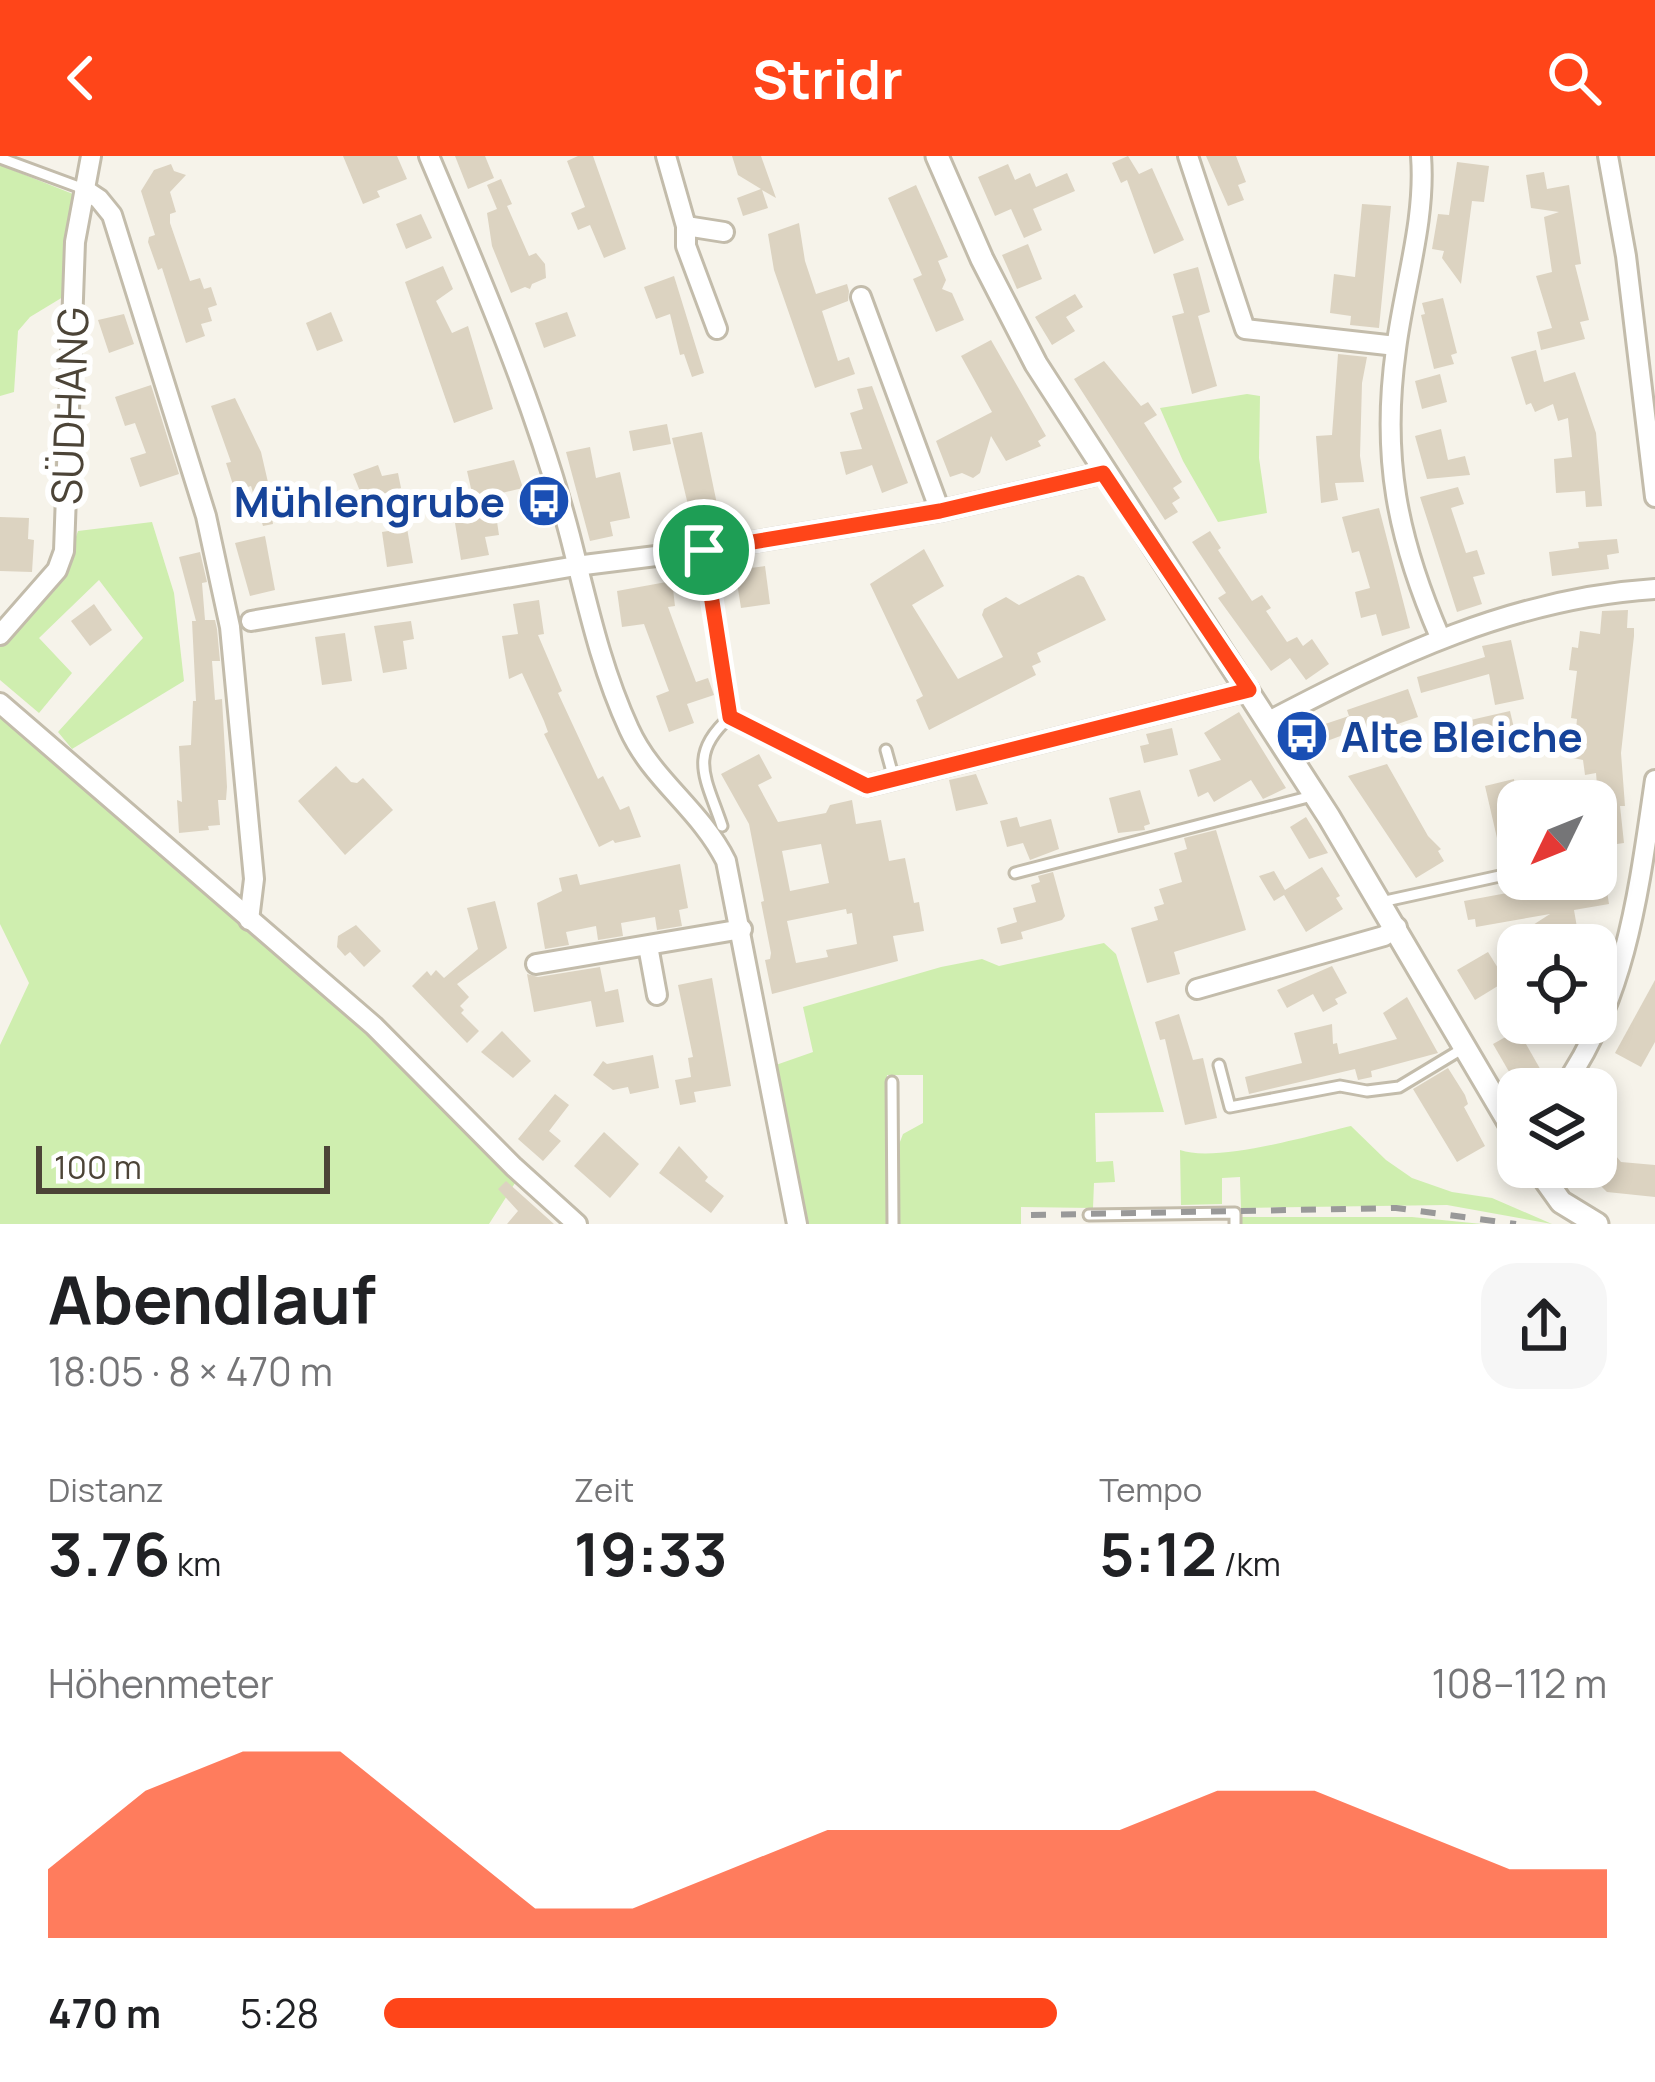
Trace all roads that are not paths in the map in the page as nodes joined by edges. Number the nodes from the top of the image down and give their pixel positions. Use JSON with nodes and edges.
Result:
{"nodes":[{"id":1,"x":91,"y":156,"type":"edge"},
{"id":2,"x":429,"y":156,"type":"edge"},
{"id":3,"x":666,"y":156,"type":"edge"},
{"id":4,"x":937,"y":156,"type":"edge"},
{"id":5,"x":1188,"y":156,"type":"edge"},
{"id":6,"x":1421,"y":156,"type":"edge"},
{"id":7,"x":1609,"y":156,"type":"edge"},
{"id":8,"x":0,"y":158,"type":"edge"},
{"id":9,"x":84,"y":189,"type":"junction"},
{"id":10,"x":686,"y":226,"type":"junction"},
{"id":11,"x":724,"y":232,"type":"dead end"},
{"id":12,"x":861,"y":297,"type":"dead end"},
{"id":13,"x":717,"y":329,"type":"dead end"},
{"id":14,"x":1396,"y":346,"type":"junction"},
{"id":15,"x":1103,"y":473,"type":"junction"},
{"id":16,"x":1655,"y":497,"type":"edge"},
{"id":17,"x":940,"y":511,"type":"junction"},
{"id":18,"x":704,"y":550,"type":"junction"},
{"id":19,"x":576,"y":566,"type":"junction"},
{"id":20,"x":1655,"y":589,"type":"edge"},
{"id":21,"x":251,"y":621,"type":"dead end"},
{"id":22,"x":0,"y":635,"type":"edge"},
{"id":23,"x":1440,"y":638,"type":"junction"},
{"id":24,"x":1249,"y":690,"type":"junction"},
{"id":25,"x":0,"y":703,"type":"edge"},
{"id":26,"x":730,"y":717,"type":"junction"},
{"id":27,"x":1269,"y":722,"type":"junction"},
{"id":28,"x":886,"y":750,"type":"dead end"},
{"id":29,"x":894,"y":779,"type":"junction"},
{"id":30,"x":1655,"y":780,"type":"edge"},
{"id":31,"x":867,"y":786,"type":"joint"},
{"id":32,"x":1316,"y":795,"type":"junction"},
{"id":33,"x":722,"y":826,"type":"dead end"},
{"id":34,"x":1016,"y":873,"type":"dead end"},
{"id":35,"x":1497,"y":877,"type":"edge"},
{"id":36,"x":1381,"y":902,"type":"junction"},
{"id":37,"x":249,"y":920,"type":"junction"},
{"id":38,"x":1396,"y":927,"type":"junction"},
{"id":39,"x":742,"y":929,"type":"junction"},
{"id":40,"x":648,"y":946,"type":"junction"},
{"id":41,"x":536,"y":964,"type":"dead end"},
{"id":42,"x":1196,"y":989,"type":"dead end"},
{"id":43,"x":657,"y":994,"type":"dead end"},
{"id":44,"x":1467,"y":1047,"type":"junction"},
{"id":45,"x":1219,"y":1065,"type":"dead end"},
{"id":46,"x":1575,"y":1068,"type":"edge"},
{"id":47,"x":892,"y":1082,"type":"dead end"},
{"id":48,"x":1497,"y":1101,"type":"edge"},
{"id":49,"x":1551,"y":1188,"type":"edge"},
{"id":50,"x":1089,"y":1214,"type":"dead end"},
{"id":51,"x":577,"y":1224,"type":"edge"},
{"id":52,"x":796,"y":1224,"type":"edge"},
{"id":53,"x":893,"y":1224,"type":"edge"},
{"id":54,"x":1235,"y":1224,"type":"edge"},
{"id":55,"x":1597,"y":1224,"type":"edge"}],
"edges":[{"from":1,"to":9,"type":"street","name":"SÜDHANG"},
{"from":2,"to":19,"type":"street"},
{"from":3,"to":10,"type":"street"},
{"from":4,"to":15,"type":"street"},
{"from":5,"to":14,"type":"street"},
{"from":6,"to":14,"type":"street"},
{"from":7,"to":16,"type":"street"},
{"from":8,"to":9,"type":"lane"},
{"from":9,"to":22,"type":"street","name":"SÜDHANG"},
{"from":9,"to":37,"type":"street"},
{"from":10,"to":11,"type":"street"},
{"from":10,"to":13,"type":"street"},
{"from":12,"to":17,"type":"street"},
{"from":14,"to":23,"type":"street"},
{"from":15,"to":17,"type":"street"},
{"from":15,"to":24,"type":"street"},
{"from":17,"to":18,"type":"street"},
{"from":18,"to":19,"type":"street"},
{"from":18,"to":26,"type":"lane"},
{"from":19,"to":21,"type":"street"},
{"from":19,"to":39,"type":"street"},
{"from":20,"to":23,"type":"street"},
{"from":23,"to":27,"type":"street"},
{"from":24,"to":27,"type":"street"},
{"from":24,"to":29,"type":"street"},
{"from":25,"to":37,"type":"street"},
{"from":26,"to":31,"type":"lane"},
{"from":26,"to":33,"type":"lane"},
{"from":27,"to":32,"type":"street"},
{"from":28,"to":29,"type":"lane"},
{"from":29,"to":31,"type":"street"},
{"from":30,"to":46,"type":"street"},
{"from":32,"to":34,"type":"lane"},
{"from":32,"to":36,"type":"street"},
{"from":35,"to":36,"type":"lane"},
{"from":36,"to":38,"type":"street"},
{"from":37,"to":51,"type":"street"},
{"from":38,"to":42,"type":"street"},
{"from":38,"to":44,"type":"street"},
{"from":39,"to":40,"type":"street"},
{"from":39,"to":52,"type":"street"},
{"from":40,"to":41,"type":"street"},
{"from":40,"to":43,"type":"street"},
{"from":44,"to":45,"type":"lane"},
{"from":44,"to":48,"type":"street"},
{"from":47,"to":53,"type":"lane"},
{"from":49,"to":55,"type":"street"},
{"from":50,"to":54,"type":"lane"}]}
